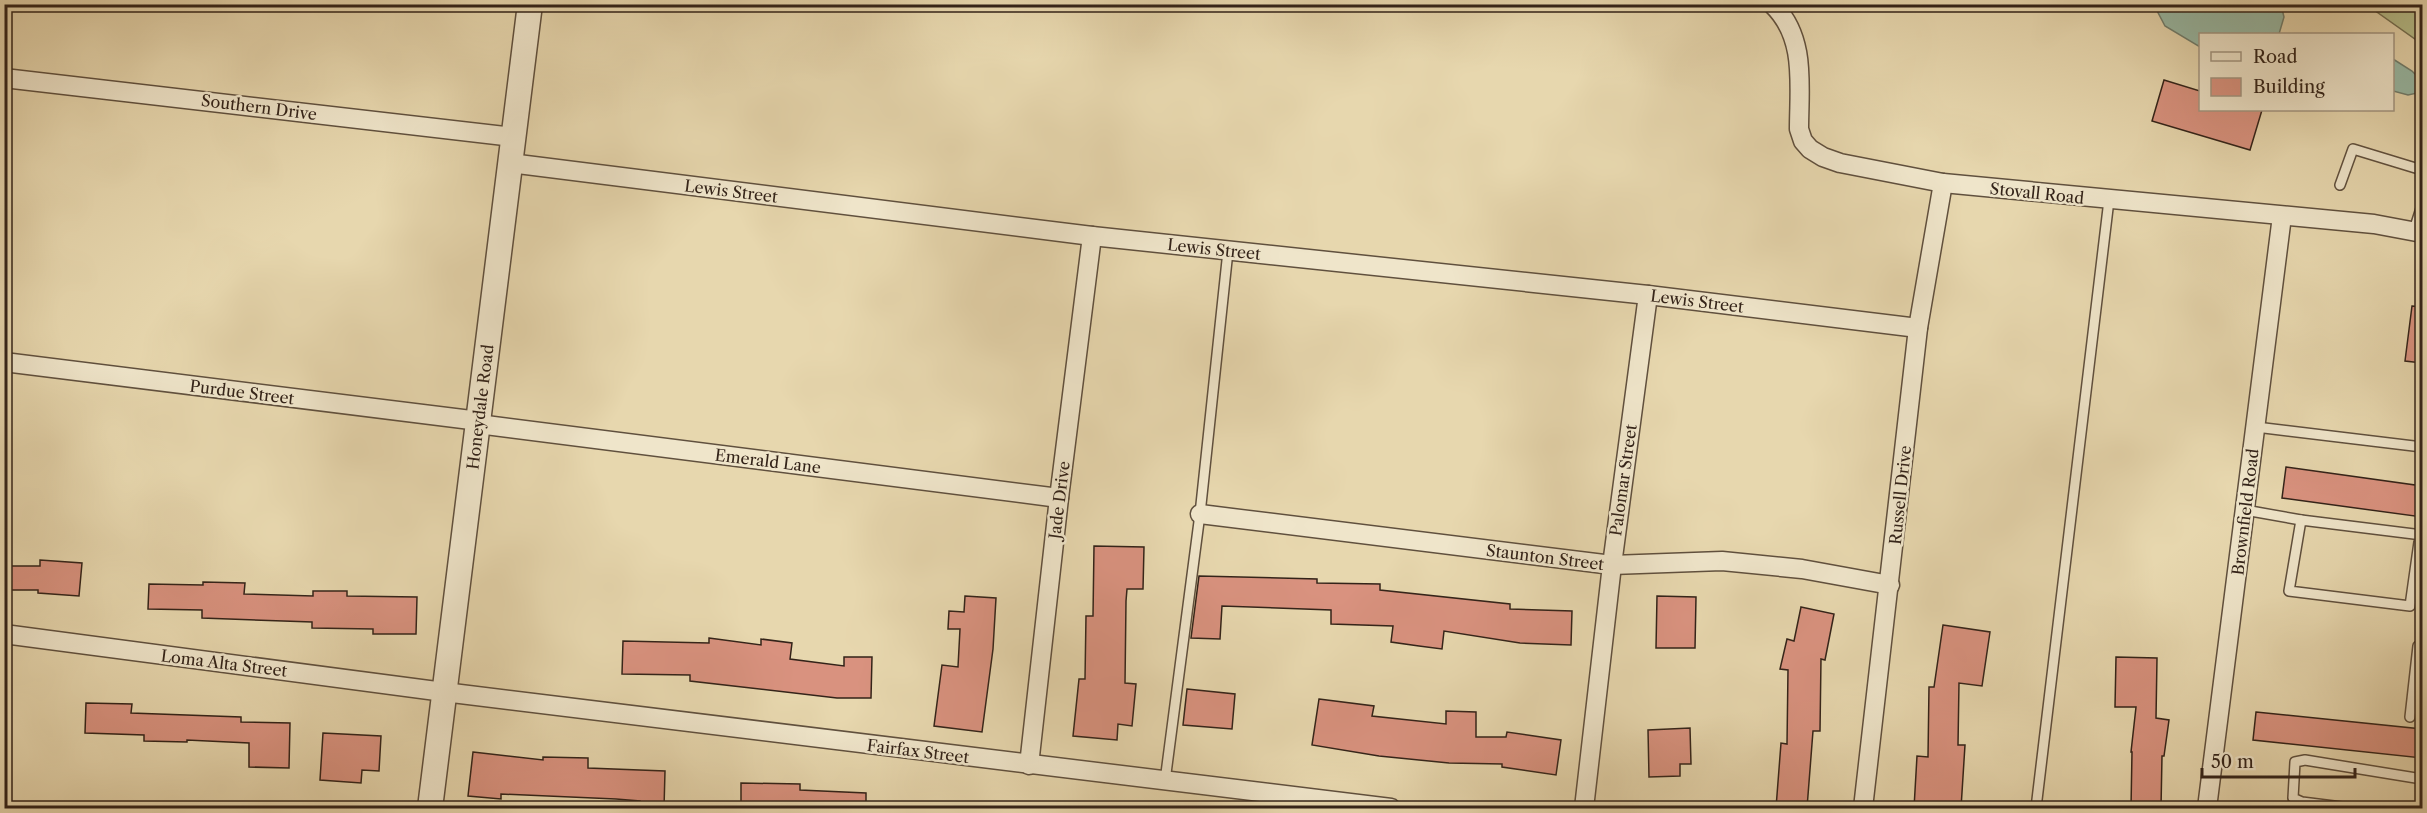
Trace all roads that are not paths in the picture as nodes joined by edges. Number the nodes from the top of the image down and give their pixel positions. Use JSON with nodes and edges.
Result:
{"nodes":[{"id":1,"x":530,"y":4,"type":"edge"},
{"id":2,"x":1772,"y":4,"type":"edge"},
{"id":3,"x":4,"y":78,"type":"edge"},
{"id":4,"x":513,"y":137,"type":"junction"},
{"id":5,"x":510,"y":163,"type":"junction"},
{"id":6,"x":2422,"y":170,"type":"edge"},
{"id":7,"x":1943,"y":183,"type":"junction"},
{"id":8,"x":2340,"y":185,"type":"dead end"},
{"id":9,"x":2109,"y":200,"type":"junction"},
{"id":10,"x":2422,"y":205,"type":"edge"},
{"id":11,"x":2282,"y":216,"type":"junction"},
{"id":12,"x":2418,"y":232,"type":"edge"},
{"id":13,"x":1092,"y":236,"type":"junction"},
{"id":14,"x":1228,"y":251,"type":"junction"},
{"id":15,"x":1648,"y":296,"type":"junction"},
{"id":16,"x":1918,"y":328,"type":"junction"},
{"id":17,"x":4,"y":362,"type":"edge"},
{"id":18,"x":478,"y":424,"type":"junction"},
{"id":19,"x":2256,"y":427,"type":"junction"},
{"id":20,"x":2422,"y":447,"type":"edge"},
{"id":21,"x":1059,"y":498,"type":"junction"},
{"id":22,"x":2245,"y":510,"type":"junction"},
{"id":23,"x":1200,"y":514,"type":"junction"},
{"id":24,"x":2301,"y":520,"type":"junction"},
{"id":25,"x":2421,"y":535,"type":"edge"},
{"id":26,"x":1612,"y":565,"type":"junction"},
{"id":27,"x":1890,"y":585,"type":"junction"},
{"id":28,"x":4,"y":634,"type":"edge"},
{"id":29,"x":2422,"y":647,"type":"edge"},
{"id":30,"x":444,"y":692,"type":"junction"},
{"id":31,"x":2410,"y":717,"type":"dead end"},
{"id":32,"x":1029,"y":765,"type":"junction"},
{"id":33,"x":2422,"y":779,"type":"edge"},
{"id":34,"x":1165,"y":781,"type":"junction"},
{"id":35,"x":430,"y":808,"type":"edge"},
{"id":36,"x":1391,"y":808,"type":"edge"},
{"id":37,"x":1584,"y":808,"type":"edge"},
{"id":38,"x":1863,"y":808,"type":"edge"},
{"id":39,"x":2036,"y":808,"type":"edge"},
{"id":40,"x":2207,"y":808,"type":"edge"},
{"id":41,"x":2350,"y":808,"type":"edge"}],
"edges":[{"from":1,"to":4,"type":"street","name":"Honeydale Road"},
{"from":2,"to":7,"type":"street","name":"Stovall Road"},
{"from":3,"to":4,"type":"street","name":"Southern Drive"},
{"from":4,"to":5,"type":"street","name":"Honeydale Road"},
{"from":5,"to":13,"type":"street","name":"Lewis Street"},
{"from":5,"to":18,"type":"street","name":"Honeydale Road"},
{"from":6,"to":8,"type":"lane"},
{"from":7,"to":9,"type":"street","name":"Stovall Road"},
{"from":7,"to":16,"type":"street","name":"Russell Drive"},
{"from":9,"to":11,"type":"street","name":"Stovall Road"},
{"from":9,"to":39,"type":"lane"},
{"from":10,"to":12,"type":"lane"},
{"from":11,"to":12,"type":"street","name":"Stovall Road"},
{"from":11,"to":19,"type":"street","name":"Brownfield Road"},
{"from":13,"to":14,"type":"street","name":"Lewis Street"},
{"from":13,"to":21,"type":"street","name":"Jade Drive"},
{"from":14,"to":15,"type":"street","name":"Lewis Street"},
{"from":14,"to":23,"type":"lane"},
{"from":15,"to":16,"type":"street","name":"Lewis Street"},
{"from":15,"to":26,"type":"street","name":"Palomar Street"},
{"from":16,"to":27,"type":"street","name":"Russell Drive"},
{"from":17,"to":18,"type":"street","name":"Purdue Street"},
{"from":18,"to":21,"type":"street","name":"Emerald Lane"},
{"from":18,"to":30,"type":"street","name":"Honeydale Road"},
{"from":19,"to":20,"type":"lane"},
{"from":19,"to":22,"type":"street","name":"Brownfield Road"},
{"from":21,"to":32,"type":"street","name":"Jade Drive"},
{"from":22,"to":24,"type":"lane"},
{"from":22,"to":40,"type":"street","name":"Brownfield Road"},
{"from":23,"to":26,"type":"street","name":"Staunton Street"},
{"from":23,"to":34,"type":"lane"},
{"from":24,"to":25,"type":"lane"},
{"from":24,"to":25,"type":"lane"},
{"from":26,"to":27,"type":"street","name":"Staunton Street"},
{"from":26,"to":37,"type":"street","name":"Palomar Street"},
{"from":27,"to":38,"type":"street","name":"Russell Drive"},
{"from":28,"to":30,"type":"street","name":"Loma Alta Street"},
{"from":29,"to":31,"type":"lane"},
{"from":30,"to":32,"type":"street","name":"Fairfax Street"},
{"from":30,"to":35,"type":"street","name":"Honeydale Road"},
{"from":32,"to":34,"type":"street","name":"Fairfax Street"},
{"from":33,"to":41,"type":"lane"},
{"from":34,"to":36,"type":"street","name":"Fairfax Street"}]}
